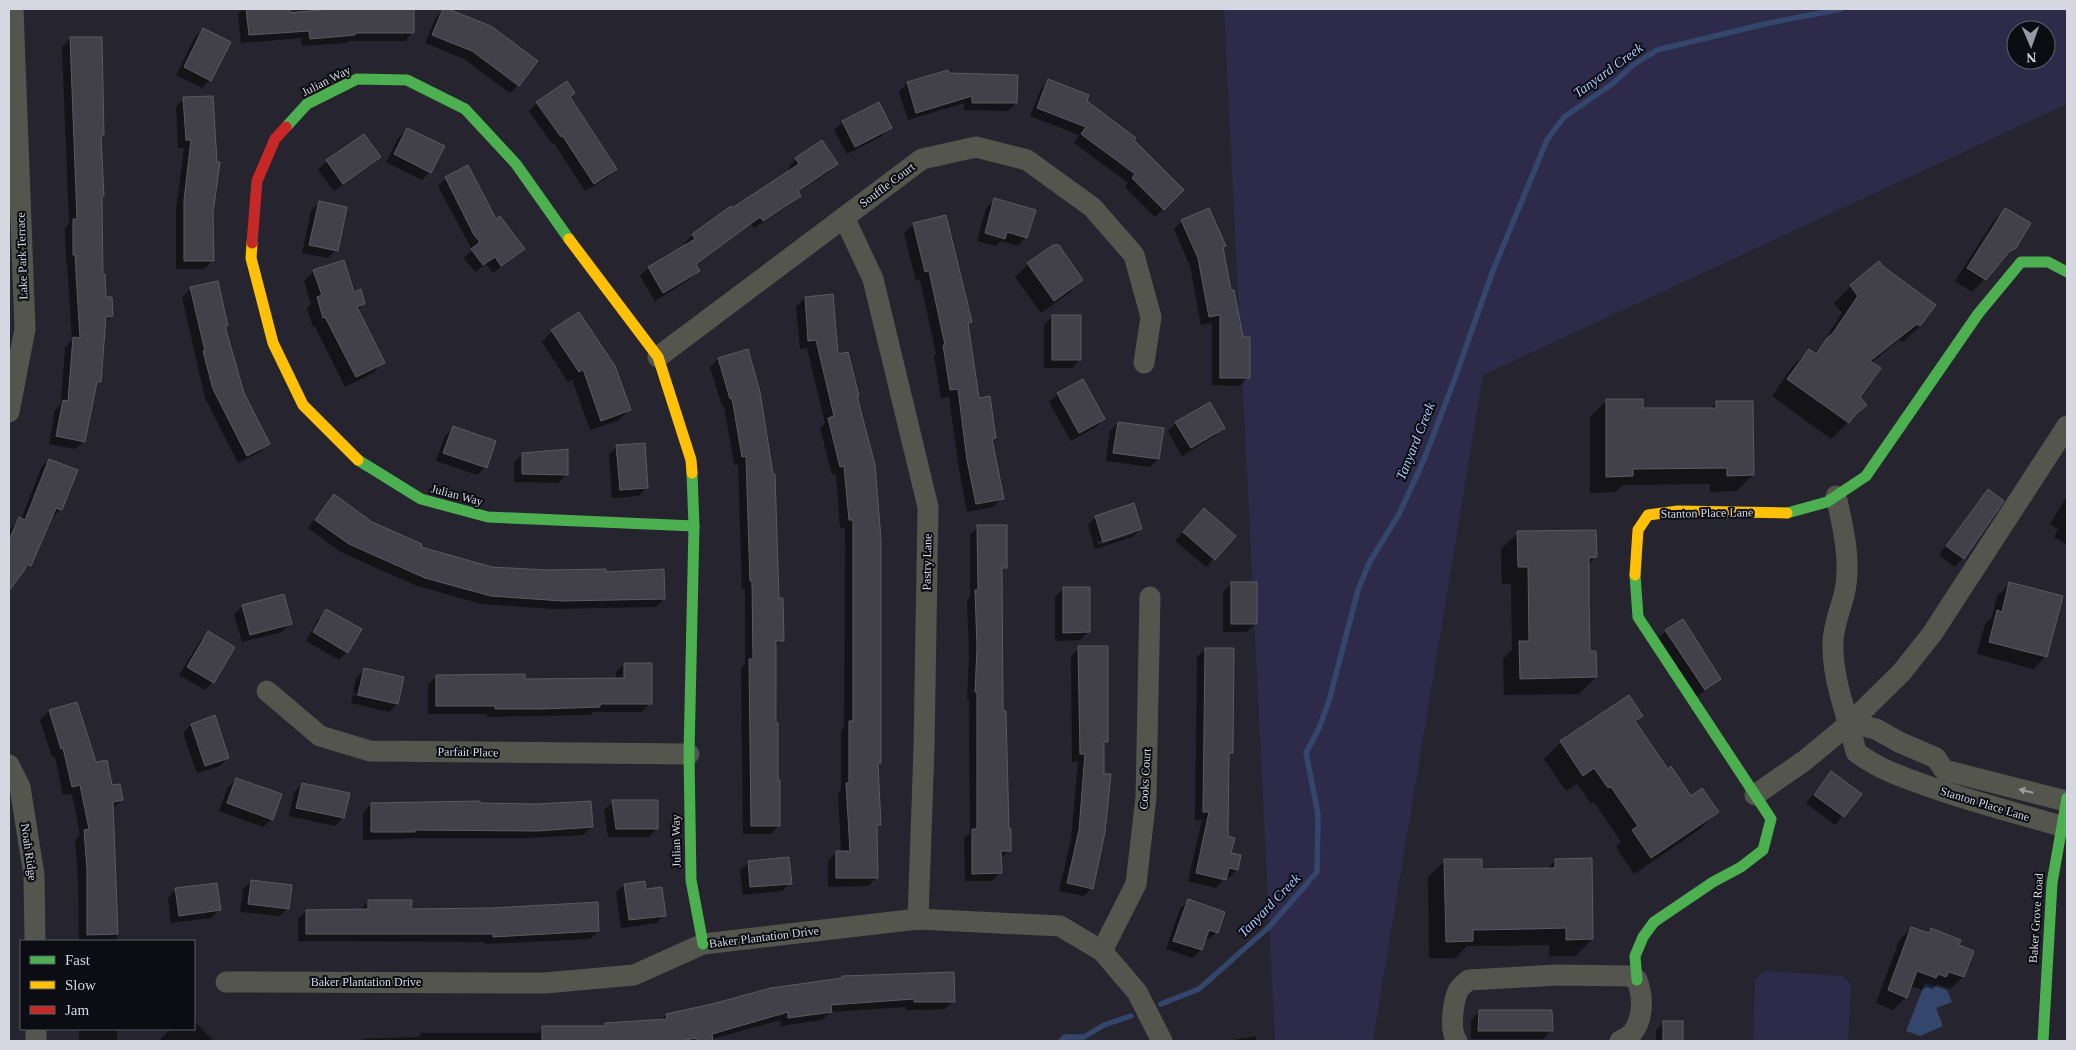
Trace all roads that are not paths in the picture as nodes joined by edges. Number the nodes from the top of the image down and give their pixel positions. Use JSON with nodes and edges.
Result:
{"nodes":[{"id":1,"x":13,"y":9,"type":"edge"},
{"id":2,"x":844,"y":217,"type":"junction"},
{"id":3,"x":2067,"y":272,"type":"edge"},
{"id":4,"x":658,"y":357,"type":"junction"},
{"id":5,"x":1144,"y":363,"type":"dead end"},
{"id":6,"x":9,"y":412,"type":"edge"},
{"id":7,"x":2067,"y":426,"type":"edge"},
{"id":8,"x":1836,"y":496,"type":"junction"},
{"id":9,"x":694,"y":526,"type":"junction"},
{"id":10,"x":1150,"y":598,"type":"dead end"},
{"id":11,"x":266,"y":691,"type":"dead end"},
{"id":12,"x":1850,"y":724,"type":"junction"},
{"id":13,"x":689,"y":754,"type":"junction"},
{"id":14,"x":9,"y":765,"type":"edge"},
{"id":15,"x":1755,"y":795,"type":"junction"},
{"id":16,"x":2067,"y":800,"type":"edge"},
{"id":17,"x":2061,"y":826,"type":"junction"},
{"id":18,"x":918,"y":919,"type":"junction"},
{"id":19,"x":34,"y":940,"type":"edge"},
{"id":20,"x":703,"y":944,"type":"junction"},
{"id":21,"x":1102,"y":951,"type":"junction"},
{"id":22,"x":1637,"y":980,"type":"junction"},
{"id":23,"x":226,"y":982,"type":"dead end"},
{"id":24,"x":1162,"y":1041,"type":"edge"},
{"id":25,"x":1458,"y":1041,"type":"edge"},
{"id":26,"x":1620,"y":1041,"type":"edge"},
{"id":27,"x":2043,"y":1041,"type":"edge"}],
"edges":[{"from":1,"to":6,"type":"street","name":"Lake Park Terrace"},
{"from":2,"to":4,"type":"street","name":"Souffle Court"},
{"from":2,"to":5,"type":"street","name":"Souffle Court"},
{"from":2,"to":18,"type":"street","name":"Pastry Lane"},
{"from":3,"to":8,"type":"street","name":"Stanton Place Lane"},
{"from":4,"to":9,"type":"street","name":"Julian Way"},
{"from":4,"to":9,"type":"street","name":"Julian Way"},
{"from":7,"to":12,"type":"street"},
{"from":8,"to":12,"type":"street"},
{"from":8,"to":15,"type":"street","name":"Stanton Place Lane"},
{"from":9,"to":13,"type":"street","name":"Julian Way"},
{"from":10,"to":21,"type":"street","name":"Cooks Court"},
{"from":11,"to":13,"type":"street","name":"Parfait Place"},
{"from":12,"to":15,"type":"street"},
{"from":16,"to":12,"type":"street","name":"Stanton Place Lane","one_way":true},
{"from":12,"to":17,"type":"street","name":"Stanton Place Lane"},
{"from":13,"to":20,"type":"street","name":"Julian Way"},
{"from":14,"to":19,"type":"street","name":"Noah Ridge"},
{"from":15,"to":22,"type":"street","name":"Stanton Place Lane"},
{"from":16,"to":17,"type":"street","name":"Baker Grove Road"},
{"from":17,"to":27,"type":"street","name":"Baker Grove Road"},
{"from":18,"to":20,"type":"street","name":"Baker Plantation Drive"},
{"from":18,"to":21,"type":"street","name":"Baker Plantation Drive"},
{"from":20,"to":23,"type":"street","name":"Baker Plantation Drive"},
{"from":21,"to":24,"type":"street","name":"Baker Plantation Drive"},
{"from":22,"to":25,"type":"street"},
{"from":22,"to":26,"type":"street"}]}
